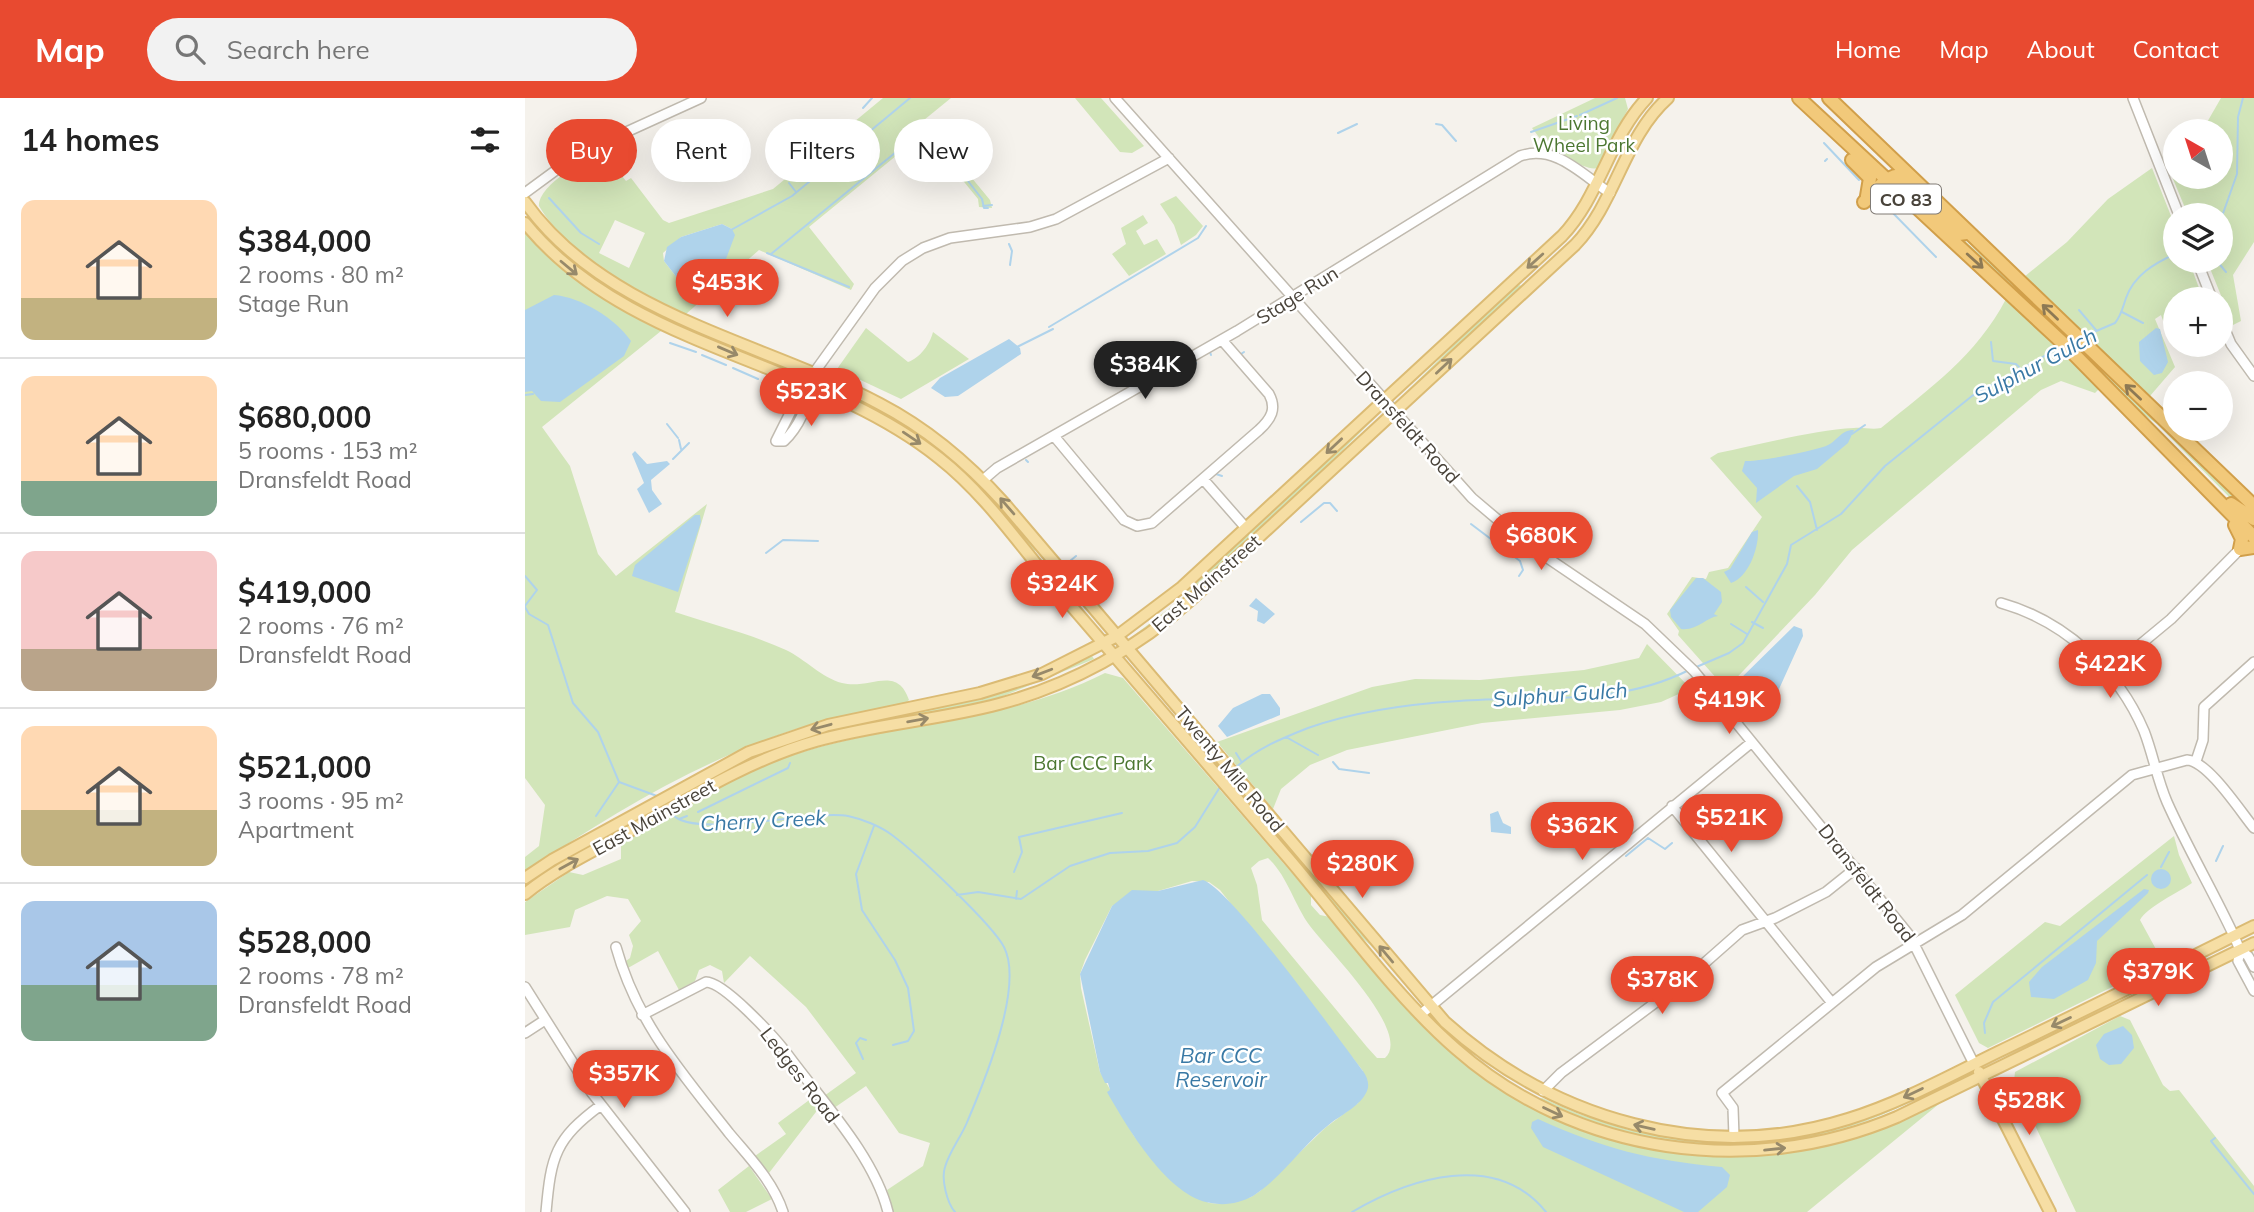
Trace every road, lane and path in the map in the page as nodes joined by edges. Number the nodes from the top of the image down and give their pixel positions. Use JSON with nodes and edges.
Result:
{"nodes":[{"id":1,"x":1115,"y":98,"type":"edge"},
{"id":2,"x":1668,"y":98,"type":"edge"},
{"id":3,"x":1791,"y":98,"type":"edge"},
{"id":4,"x":1829,"y":98,"type":"edge"},
{"id":5,"x":2133,"y":98,"type":"edge"},
{"id":6,"x":694,"y":100,"type":"edge"},
{"id":7,"x":1641,"y":100,"type":"edge"},
{"id":8,"x":1802,"y":101,"type":"edge"},
{"id":9,"x":1822,"y":120,"type":"junction"},
{"id":10,"x":1168,"y":158,"type":"junction"},
{"id":11,"x":1625,"y":163,"type":"junction"},
{"id":12,"x":1886,"y":180,"type":"junction"},
{"id":13,"x":1597,"y":184,"type":"junction"},
{"id":14,"x":525,"y":193,"type":"edge"},
{"id":15,"x":1610,"y":193,"type":"junction"},
{"id":16,"x":1867,"y":197,"type":"junction"},
{"id":17,"x":1905,"y":198,"type":"junction"},
{"id":18,"x":525,"y":202,"type":"edge"},
{"id":19,"x":2174,"y":203,"type":"edge"},
{"id":20,"x":1577,"y":219,"type":"junction"},
{"id":21,"x":525,"y":223,"type":"edge"},
{"id":22,"x":1969,"y":233,"type":"junction"},
{"id":23,"x":1557,"y":261,"type":"junction"},
{"id":24,"x":1291,"y":298,"type":"junction"},
{"id":25,"x":1222,"y":340,"type":"junction"},
{"id":26,"x":2233,"y":347,"type":"edge"},
{"id":27,"x":814,"y":374,"type":"junction"},
{"id":28,"x":2254,"y":376,"type":"edge"},
{"id":29,"x":808,"y":386,"type":"junction"},
{"id":30,"x":1384,"y":400,"type":"junction"},
{"id":31,"x":1394,"y":412,"type":"junction"},
{"id":32,"x":1054,"y":436,"type":"junction"},
{"id":33,"x":2192,"y":446,"type":"junction"},
{"id":34,"x":2190,"y":471,"type":"junction"},
{"id":35,"x":1203,"y":479,"type":"junction"},
{"id":36,"x":983,"y":480,"type":"junction"},
{"id":37,"x":2254,"y":495,"type":"edge"},
{"id":38,"x":2254,"y":506,"type":"edge"},
{"id":39,"x":2234,"y":517,"type":"junction"},
{"id":40,"x":2254,"y":519,"type":"edge"},
{"id":41,"x":1246,"y":528,"type":"junction"},
{"id":42,"x":2254,"y":537,"type":"edge"},
{"id":43,"x":2254,"y":547,"type":"edge"},
{"id":44,"x":2240,"y":549,"type":"junction"},
{"id":45,"x":2001,"y":603,"type":"dead end"},
{"id":46,"x":1117,"y":636,"type":"junction"},
{"id":47,"x":1103,"y":644,"type":"junction"},
{"id":48,"x":1127,"y":648,"type":"junction"},
{"id":49,"x":1113,"y":657,"type":"junction"},
{"id":50,"x":2254,"y":662,"type":"edge"},
{"id":51,"x":2107,"y":672,"type":"junction"},
{"id":52,"x":1752,"y":741,"type":"junction"},
{"id":53,"x":2196,"y":761,"type":"junction"},
{"id":54,"x":2156,"y":768,"type":"junction"},
{"id":55,"x":1672,"y":806,"type":"junction"},
{"id":56,"x":2254,"y":828,"type":"edge"},
{"id":57,"x":1856,"y":868,"type":"junction"},
{"id":58,"x":525,"y":878,"type":"edge"},
{"id":59,"x":525,"y":894,"type":"edge"},
{"id":60,"x":1766,"y":921,"type":"junction"},
{"id":61,"x":2254,"y":926,"type":"edge"},
{"id":62,"x":2234,"y":936,"type":"junction"},
{"id":63,"x":2254,"y":943,"type":"edge"},
{"id":64,"x":1915,"y":944,"type":"junction"},
{"id":65,"x":616,"y":947,"type":"dead end"},
{"id":66,"x":2240,"y":950,"type":"junction"},
{"id":67,"x":2254,"y":967,"type":"edge"},
{"id":68,"x":525,"y":987,"type":"edge"},
{"id":69,"x":2254,"y":991,"type":"edge"},
{"id":70,"x":1832,"y":1003,"type":"junction"},
{"id":71,"x":1430,"y":1006,"type":"junction"},
{"id":72,"x":1421,"y":1014,"type":"junction"},
{"id":73,"x":642,"y":1015,"type":"junction"},
{"id":74,"x":545,"y":1020,"type":"junction"},
{"id":75,"x":525,"y":1033,"type":"edge"},
{"id":76,"x":1471,"y":1061,"type":"junction"},
{"id":77,"x":1975,"y":1064,"type":"junction"},
{"id":78,"x":1981,"y":1076,"type":"junction"},
{"id":79,"x":1543,"y":1091,"type":"junction"},
{"id":80,"x":601,"y":1105,"type":"junction"},
{"id":81,"x":1734,"y":1137,"type":"junction"},
{"id":82,"x":1660,"y":1146,"type":"junction"},
{"id":83,"x":546,"y":1212,"type":"edge"},
{"id":84,"x":685,"y":1212,"type":"edge"},
{"id":85,"x":783,"y":1212,"type":"edge"},
{"id":86,"x":888,"y":1212,"type":"edge"},
{"id":87,"x":2050,"y":1212,"type":"edge"}],
"edges":[{"from":1,"to":10,"type":"street","name":"Dransfeldt Road"},
{"from":2,"to":11,"type":"main road","name":"East Mainstreet"},
{"from":3,"to":8,"type":"highway"},
{"from":4,"to":22,"type":"highway","number":"CO 83"},
{"from":5,"to":19,"type":"street"},
{"from":6,"to":14,"type":"street"},
{"from":7,"to":11,"type":"main road"},
{"from":7,"to":13,"type":"main road","name":"East Mainstreet"},
{"from":8,"to":9,"type":"highway","number":"CO 83"},
{"from":9,"to":12,"type":"highway","number":"CO 83"},
{"from":9,"to":16,"type":"highway"},
{"from":10,"to":24,"type":"street","name":"Dransfeldt Road"},
{"from":10,"to":27,"type":"street"},
{"from":11,"to":15,"type":"main road","name":"East Mainstreet"},
{"from":12,"to":16,"type":"highway"},
{"from":12,"to":17,"type":"highway","number":"CO 83"},
{"from":12,"to":22,"type":"highway"},
{"from":13,"to":15,"type":"street","name":"Stage Run"},
{"from":13,"to":20,"type":"main road","name":"East Mainstreet"},
{"from":13,"to":24,"type":"street","name":"Stage Run"},
{"from":15,"to":23,"type":"main road","name":"East Mainstreet"},
{"from":16,"to":17,"type":"highway"},
{"from":17,"to":34,"type":"highway","number":"CO 83","one_way":true},
{"from":18,"to":27,"type":"main road","name":"Twenty Mile Road"},
{"from":20,"to":23,"type":"main road"},
{"from":20,"to":30,"type":"main road","name":"East Mainstreet","one_way":true},
{"from":21,"to":29,"type":"main road","name":"Twenty Mile Road","one_way":true},
{"from":33,"to":22,"type":"highway","number":"CO 83","one_way":true},
{"from":31,"to":23,"type":"main road","name":"East Mainstreet","one_way":true},
{"from":24,"to":25,"type":"street","name":"Stage Run"},
{"from":24,"to":30,"type":"street","name":"Dransfeldt Road"},
{"from":25,"to":32,"type":"street","name":"Stage Run"},
{"from":25,"to":35,"type":"street"},
{"from":26,"to":28,"type":"street"},
{"from":27,"to":29,"type":"street"},
{"from":27,"to":36,"type":"main road","name":"Twenty Mile Road"},
{"from":29,"to":29,"type":"street"},
{"from":29,"to":47,"type":"main road","name":"Twenty Mile Road","one_way":true},
{"from":30,"to":31,"type":"street","name":"Dransfeldt Road"},
{"from":30,"to":41,"type":"main road","name":"East Mainstreet","one_way":true},
{"from":31,"to":48,"type":"main road","name":"East Mainstreet"},
{"from":31,"to":52,"type":"street","name":"Dransfeldt Road"},
{"from":32,"to":35,"type":"street"},
{"from":32,"to":36,"type":"street","name":"Stage Run"},
{"from":33,"to":37,"type":"highway"},
{"from":33,"to":38,"type":"highway","number":"CO 83"},
{"from":34,"to":39,"type":"highway","number":"CO 83"},
{"from":34,"to":40,"type":"highway"},
{"from":35,"to":41,"type":"street"},
{"from":46,"to":36,"type":"main road","name":"Twenty Mile Road","one_way":true},
{"from":39,"to":42,"type":"highway","number":"CO 83"},
{"from":39,"to":44,"type":"highway"},
{"from":41,"to":46,"type":"main road","name":"East Mainstreet"},
{"from":43,"to":44,"type":"highway"},
{"from":44,"to":51,"type":"street"},
{"from":45,"to":51,"type":"street"},
{"from":46,"to":47,"type":"main road","name":"East Mainstreet"},
{"from":46,"to":48,"type":"main road","name":"Twenty Mile Road"},
{"from":47,"to":49,"type":"main road","name":"Twenty Mile Road"},
{"from":47,"to":58,"type":"main road","name":"East Mainstreet","one_way":true},
{"from":48,"to":49,"type":"main road","name":"East Mainstreet"},
{"from":71,"to":48,"type":"main road","name":"Twenty Mile Road","one_way":true},
{"from":59,"to":49,"type":"main road","name":"East Mainstreet","one_way":true},
{"from":49,"to":72,"type":"main road","name":"Twenty Mile Road"},
{"from":50,"to":53,"type":"street"},
{"from":51,"to":54,"type":"street"},
{"from":52,"to":55,"type":"street"},
{"from":52,"to":57,"type":"street","name":"Dransfeldt Road"},
{"from":53,"to":54,"type":"street"},
{"from":53,"to":56,"type":"street"},
{"from":54,"to":62,"type":"street"},
{"from":54,"to":64,"type":"street"},
{"from":55,"to":60,"type":"street"},
{"from":55,"to":71,"type":"street"},
{"from":57,"to":60,"type":"street"},
{"from":57,"to":64,"type":"street","name":"Dransfeldt Road"},
{"from":60,"to":70,"type":"street"},
{"from":60,"to":79,"type":"street"},
{"from":61,"to":62,"type":"main road","name":"Twenty Mile Road"},
{"from":62,"to":66,"type":"street"},
{"from":62,"to":77,"type":"main road","name":"Twenty Mile Road","one_way":true},
{"from":63,"to":66,"type":"main road","name":"Twenty Mile Road"},
{"from":64,"to":70,"type":"street"},
{"from":64,"to":77,"type":"street","name":"Dransfeldt Road"},
{"from":65,"to":73,"type":"street"},
{"from":66,"to":67,"type":"street"},
{"from":66,"to":69,"type":"street"},
{"from":66,"to":78,"type":"main road","name":"Twenty Mile Road"},
{"from":68,"to":74,"type":"street"},
{"from":70,"to":81,"type":"street"},
{"from":71,"to":72,"type":"street"},
{"from":71,"to":79,"type":"main road","name":"Twenty Mile Road"},
{"from":72,"to":76,"type":"main road","name":"Twenty Mile Road"},
{"from":73,"to":85,"type":"street"},
{"from":73,"to":86,"type":"street","name":"Ledges Road"},
{"from":74,"to":75,"type":"street"},
{"from":74,"to":80,"type":"street"},
{"from":76,"to":79,"type":"main road"},
{"from":76,"to":82,"type":"main road","name":"Twenty Mile Road","one_way":true},
{"from":77,"to":78,"type":"main road","name":"Dransfeldt Road"},
{"from":77,"to":81,"type":"main road","name":"Twenty Mile Road","one_way":true},
{"from":82,"to":78,"type":"main road","name":"Twenty Mile Road","one_way":true},
{"from":78,"to":87,"type":"main road","name":"Dransfeldt Road"},
{"from":81,"to":79,"type":"main road","name":"Twenty Mile Road","one_way":true},
{"from":80,"to":83,"type":"street"},
{"from":80,"to":84,"type":"street"},
{"from":81,"to":82,"type":"main road"}]}
